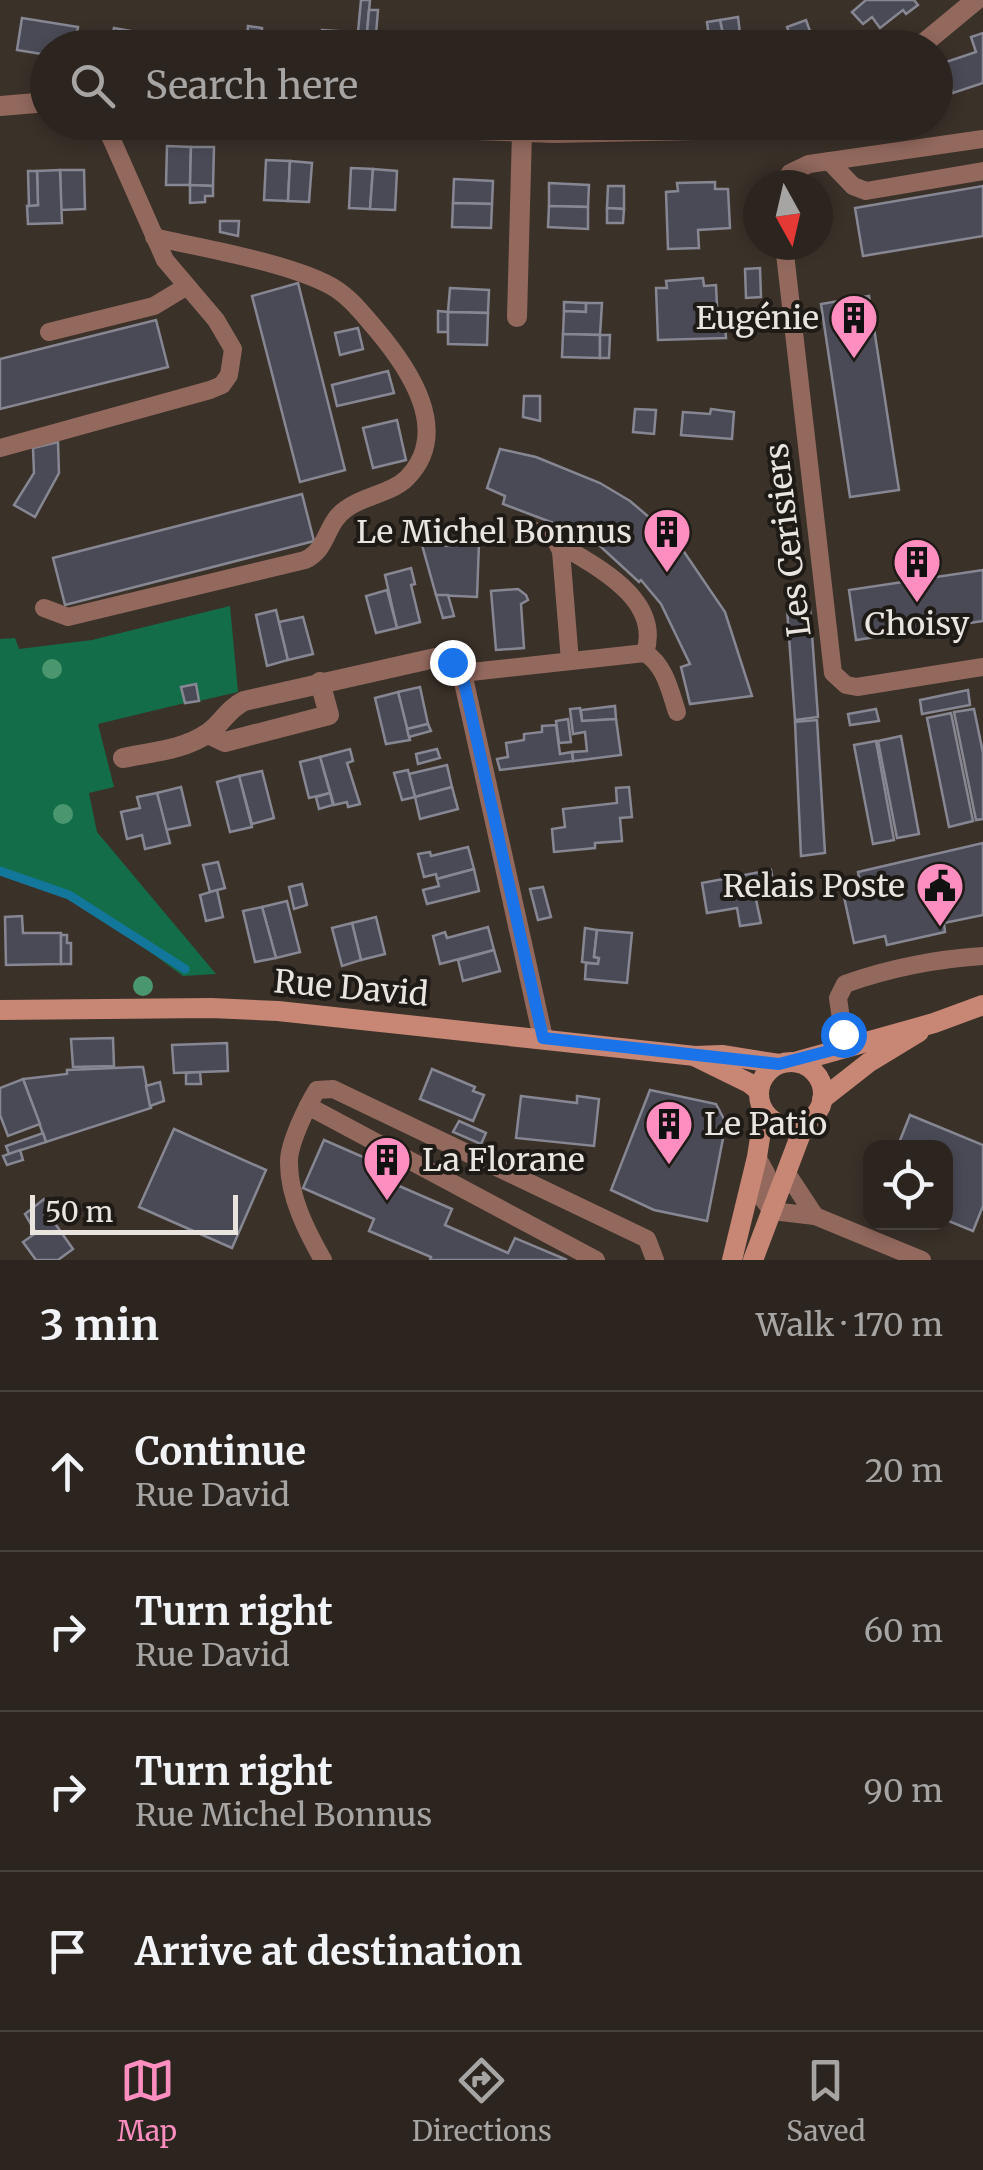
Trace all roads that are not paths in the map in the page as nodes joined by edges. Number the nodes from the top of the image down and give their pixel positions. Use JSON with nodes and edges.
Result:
{"nodes":[{"id":1,"x":976,"y":0,"type":"edge"},
{"id":2,"x":940,"y":30,"type":"edge"},
{"id":3,"x":30,"y":104,"type":"edge"},
{"id":4,"x":0,"y":106,"type":"edge"},
{"id":5,"x":983,"y":139,"type":"edge"},
{"id":6,"x":112,"y":140,"type":"edge"},
{"id":7,"x":522,"y":140,"type":"edge"},
{"id":8,"x":829,"y":161,"type":"junction"},
{"id":9,"x":800,"y":170,"type":"edge"},
{"id":10,"x":983,"y":170,"type":"edge"},
{"id":11,"x":154,"y":236,"type":"junction"},
{"id":12,"x":786,"y":260,"type":"edge"},
{"id":13,"x":187,"y":286,"type":"junction"},
{"id":14,"x":517,"y":317,"type":"dead end"},
{"id":15,"x":48,"y":332,"type":"dead end"},
{"id":16,"x":0,"y":448,"type":"edge"},
{"id":17,"x":525,"y":527,"type":"dead end"},
{"id":18,"x":561,"y":550,"type":"junction"},
{"id":19,"x":44,"y":608,"type":"dead end"},
{"id":20,"x":645,"y":653,"type":"junction"},
{"id":21,"x":570,"y":661,"type":"junction"},
{"id":22,"x":983,"y":667,"type":"edge"},
{"id":23,"x":462,"y":673,"type":"junction"},
{"id":24,"x":320,"y":682,"type":"junction"},
{"id":25,"x":677,"y":712,"type":"dead end"},
{"id":26,"x":208,"y":734,"type":"junction"},
{"id":27,"x":123,"y":758,"type":"dead end"},
{"id":28,"x":983,"y":956,"type":"edge"},
{"id":29,"x":983,"y":1005,"type":"edge"},
{"id":30,"x":0,"y":1010,"type":"edge"},
{"id":31,"x":934,"y":1023,"type":"junction"},
{"id":32,"x":543,"y":1038,"type":"junction"},
{"id":33,"x":844,"y":1047,"type":"junction"},
{"id":34,"x":694,"y":1056,"type":"junction"},
{"id":35,"x":787,"y":1063,"type":"junction"},
{"id":36,"x":822,"y":1099,"type":"junction"},
{"id":37,"x":761,"y":1102,"type":"junction"},
{"id":38,"x":308,"y":1106,"type":"junction"},
{"id":39,"x":805,"y":1123,"type":"junction"},
{"id":40,"x":757,"y":1158,"type":"junction"},
{"id":41,"x":786,"y":1172,"type":"junction"},
{"id":42,"x":772,"y":1211,"type":"junction"},
{"id":43,"x":815,"y":1216,"type":"junction"},
{"id":44,"x":322,"y":1260,"type":"edge"},
{"id":45,"x":596,"y":1260,"type":"edge"},
{"id":46,"x":655,"y":1260,"type":"edge"},
{"id":47,"x":732,"y":1260,"type":"edge"},
{"id":48,"x":753,"y":1260,"type":"edge"},
{"id":49,"x":922,"y":1260,"type":"edge"}],
"edges":[{"from":1,"to":2,"type":"street"},
{"from":3,"to":4,"type":"street"},
{"from":5,"to":8,"type":"lane"},
{"from":6,"to":11,"type":"lane"},
{"from":7,"to":14,"type":"street"},
{"from":8,"to":9,"type":"lane"},
{"from":8,"to":10,"type":"lane"},
{"from":11,"to":13,"type":"lane"},
{"from":11,"to":19,"type":"lane"},
{"from":12,"to":22,"type":"lane","name":"Les Cerisiers"},
{"from":13,"to":15,"type":"lane"},
{"from":13,"to":16,"type":"lane"},
{"from":17,"to":18,"type":"lane"},
{"from":18,"to":20,"type":"lane"},
{"from":18,"to":21,"type":"lane"},
{"from":20,"to":21,"type":"lane"},
{"from":20,"to":25,"type":"lane"},
{"from":21,"to":23,"type":"lane"},
{"from":23,"to":24,"type":"street"},
{"from":23,"to":32,"type":"street"},
{"from":24,"to":26,"type":"street"},
{"from":24,"to":26,"type":"street"},
{"from":26,"to":27,"type":"street"},
{"from":28,"to":33,"type":"lane"},
{"from":29,"to":31,"type":"main road","name":"Rue David"},
{"from":30,"to":32,"type":"main road","name":"Rue David"},
{"from":31,"to":33,"type":"main road","name":"Rue David"},
{"from":31,"to":36,"type":"main road","name":"Rue David"},
{"from":32,"to":34,"type":"main road","name":"Rue David"},
{"from":33,"to":35,"type":"main road","name":"Rue David"},
{"from":34,"to":35,"type":"main road","name":"Rue David"},
{"from":34,"to":37,"type":"main road","name":"Rue David"},
{"from":35,"to":36,"type":"main road"},
{"from":35,"to":37,"type":"main road"},
{"from":36,"to":39,"type":"main road"},
{"from":37,"to":39,"type":"main road"},
{"from":37,"to":40,"type":"main road"},
{"from":38,"to":44,"type":"lane"},
{"from":38,"to":45,"type":"lane"},
{"from":38,"to":46,"type":"lane"},
{"from":39,"to":41,"type":"main road"},
{"from":40,"to":42,"type":"lane"},
{"from":40,"to":47,"type":"main road"},
{"from":41,"to":42,"type":"main road"},
{"from":41,"to":43,"type":"lane"},
{"from":42,"to":43,"type":"lane"},
{"from":42,"to":48,"type":"main road"},
{"from":43,"to":49,"type":"lane"}]}
